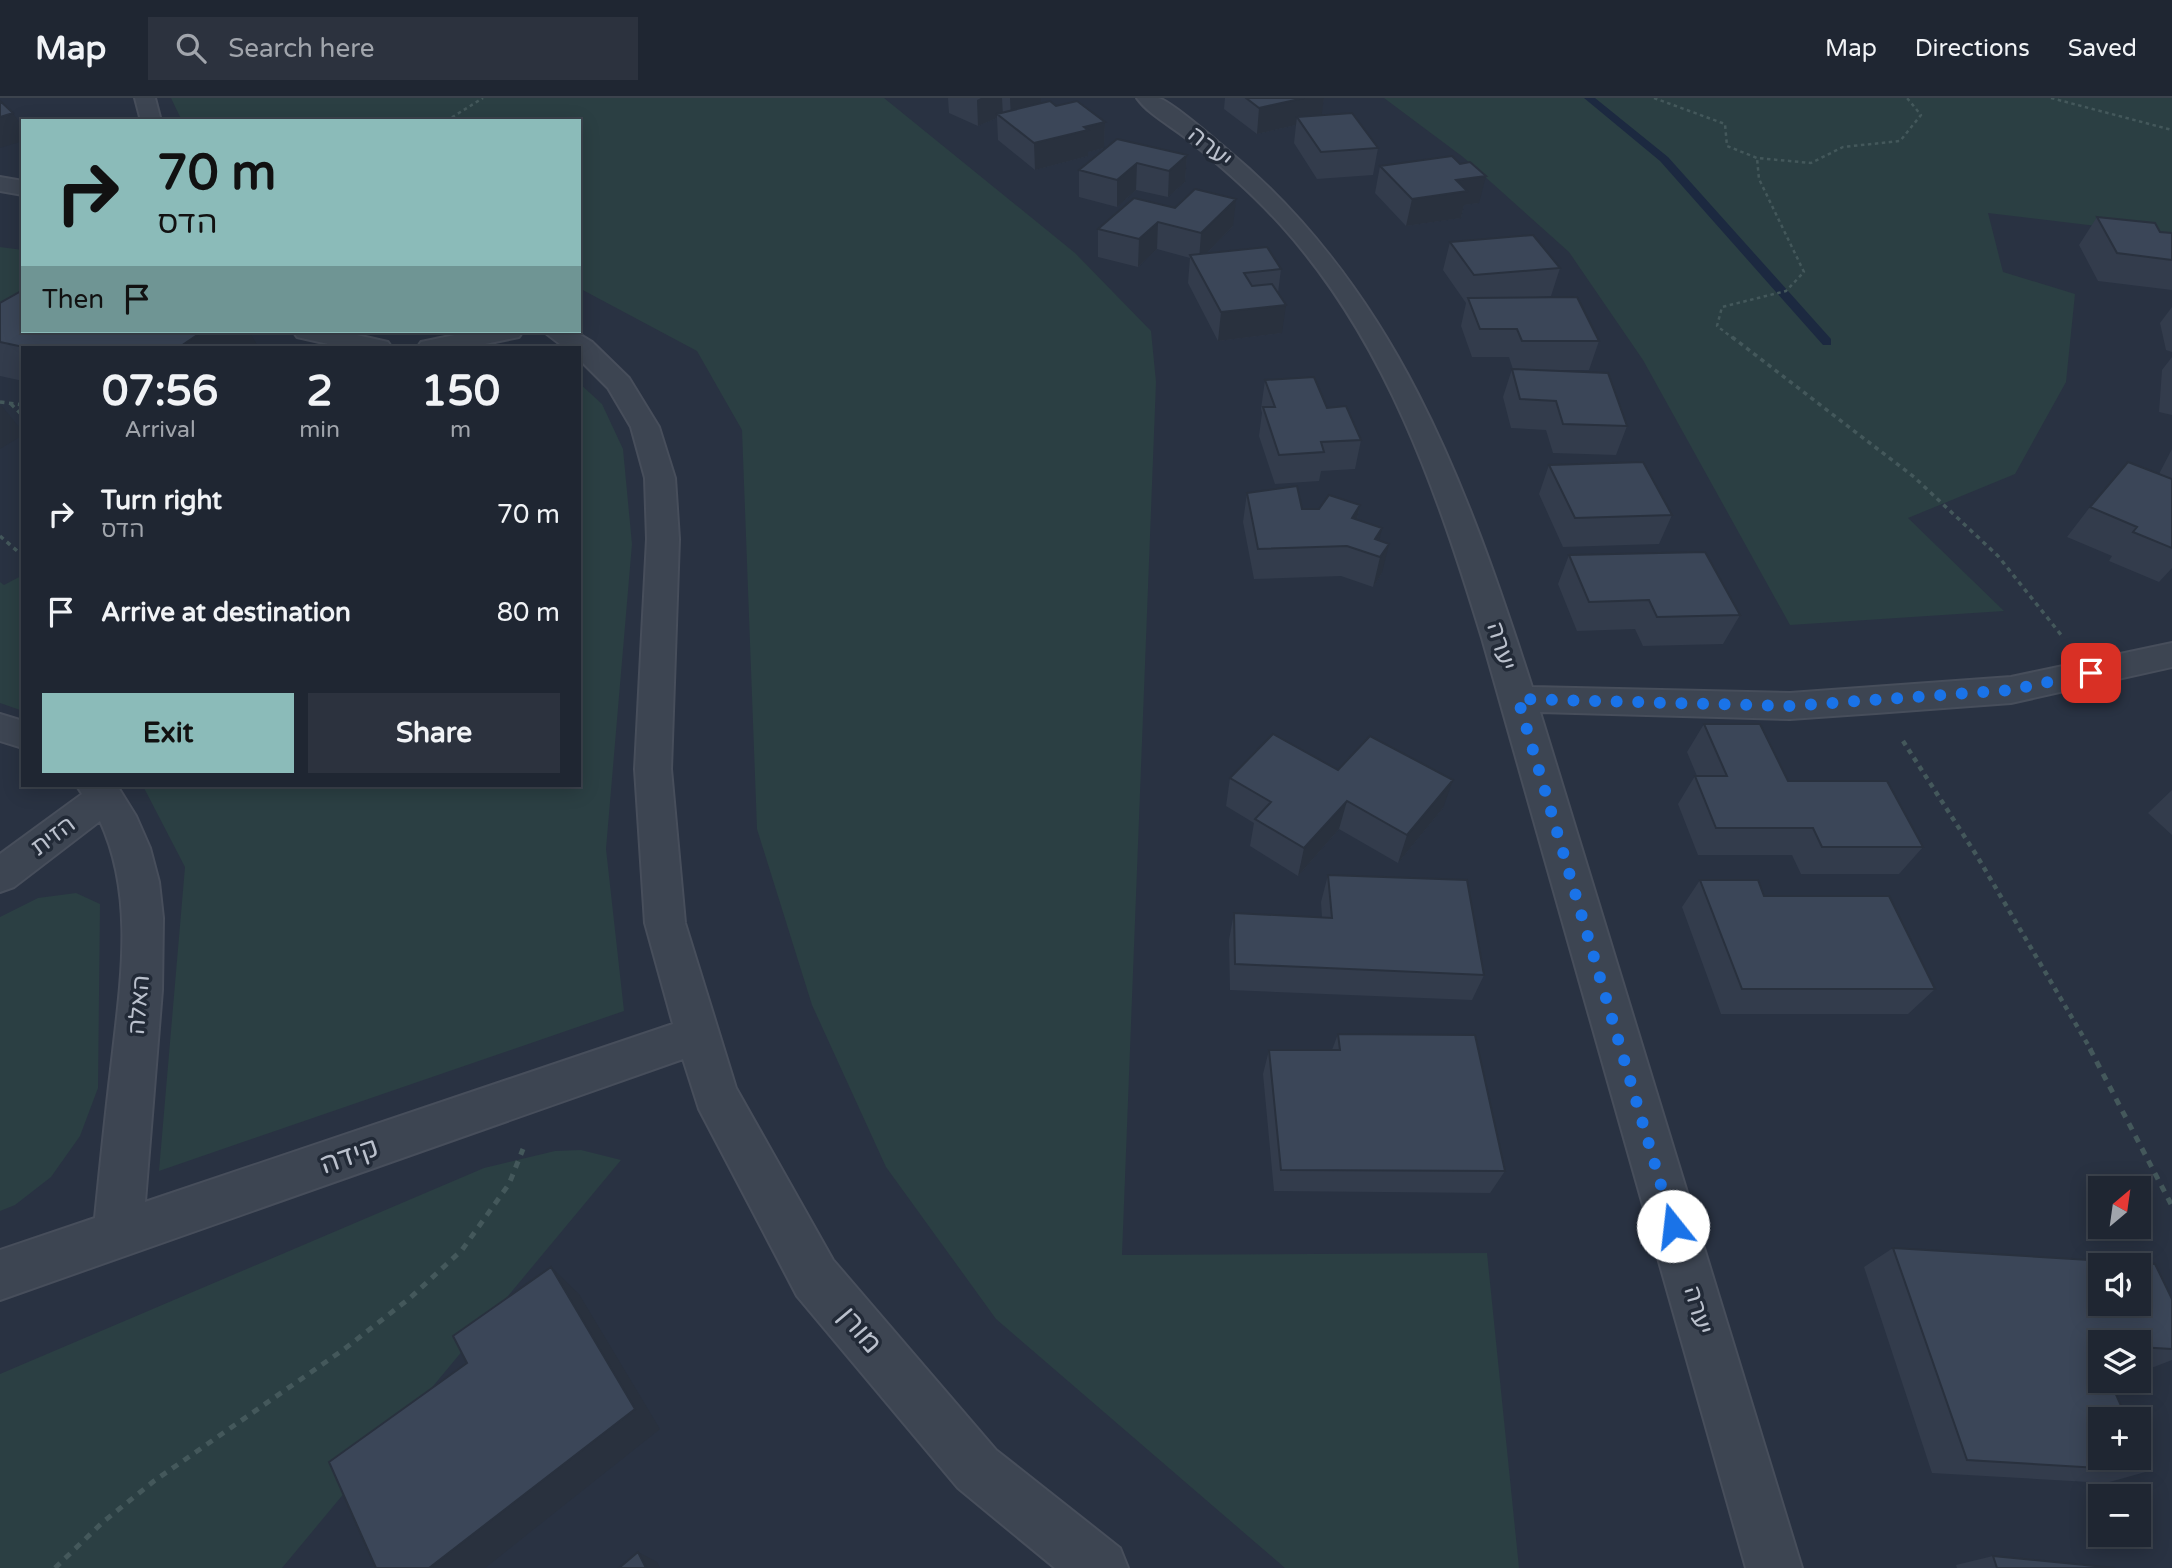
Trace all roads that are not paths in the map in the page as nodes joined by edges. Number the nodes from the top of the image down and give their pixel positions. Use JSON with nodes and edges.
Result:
{"nodes":[{"id":1,"x":145,"y":98,"type":"edge"},
{"id":2,"x":1147,"y":98,"type":"edge"},
{"id":3,"x":150,"y":119,"type":"edge"},
{"id":4,"x":0,"y":184,"type":"edge"},
{"id":5,"x":21,"y":188,"type":"edge"},
{"id":6,"x":315,"y":333,"type":"edge"},
{"id":7,"x":501,"y":333,"type":"edge"},
{"id":8,"x":559,"y":333,"type":"edge"},
{"id":9,"x":370,"y":346,"type":"edge"},
{"id":10,"x":439,"y":346,"type":"edge"},
{"id":11,"x":580,"y":346,"type":"edge"},
{"id":12,"x":581,"y":347,"type":"edge"},
{"id":13,"x":2172,"y":655,"type":"edge"},
{"id":14,"x":1518,"y":699,"type":"junction"},
{"id":15,"x":0,"y":727,"type":"edge"},
{"id":16,"x":21,"y":734,"type":"edge"},
{"id":17,"x":101,"y":791,"type":"edge"},
{"id":18,"x":0,"y":876,"type":"edge"},
{"id":19,"x":697,"y":1035,"type":"junction"},
{"id":20,"x":118,"y":1236,"type":"junction"},
{"id":21,"x":0,"y":1275,"type":"edge"},
{"id":22,"x":1100,"y":1568,"type":"edge"},
{"id":23,"x":1774,"y":1568,"type":"edge"}],
"edges":[{"from":1,"to":3,"type":"street"},
{"from":2,"to":14,"type":"street","name":"יערה"},
{"from":4,"to":5,"type":"street"},
{"from":6,"to":9,"type":"street"},
{"from":7,"to":10,"type":"street"},
{"from":8,"to":11,"type":"street","name":"מורן"},
{"from":12,"to":19,"type":"street","name":"מורן"},
{"from":13,"to":14,"type":"street"},
{"from":14,"to":23,"type":"street","name":"יערה"},
{"from":15,"to":16,"type":"street"},
{"from":17,"to":18,"type":"street","name":"הזית"},
{"from":17,"to":20,"type":"street","name":"האלה"},
{"from":19,"to":20,"type":"street","name":"קידה"},
{"from":19,"to":22,"type":"street","name":"מורן"},
{"from":20,"to":21,"type":"street","name":"קידה"}]}
